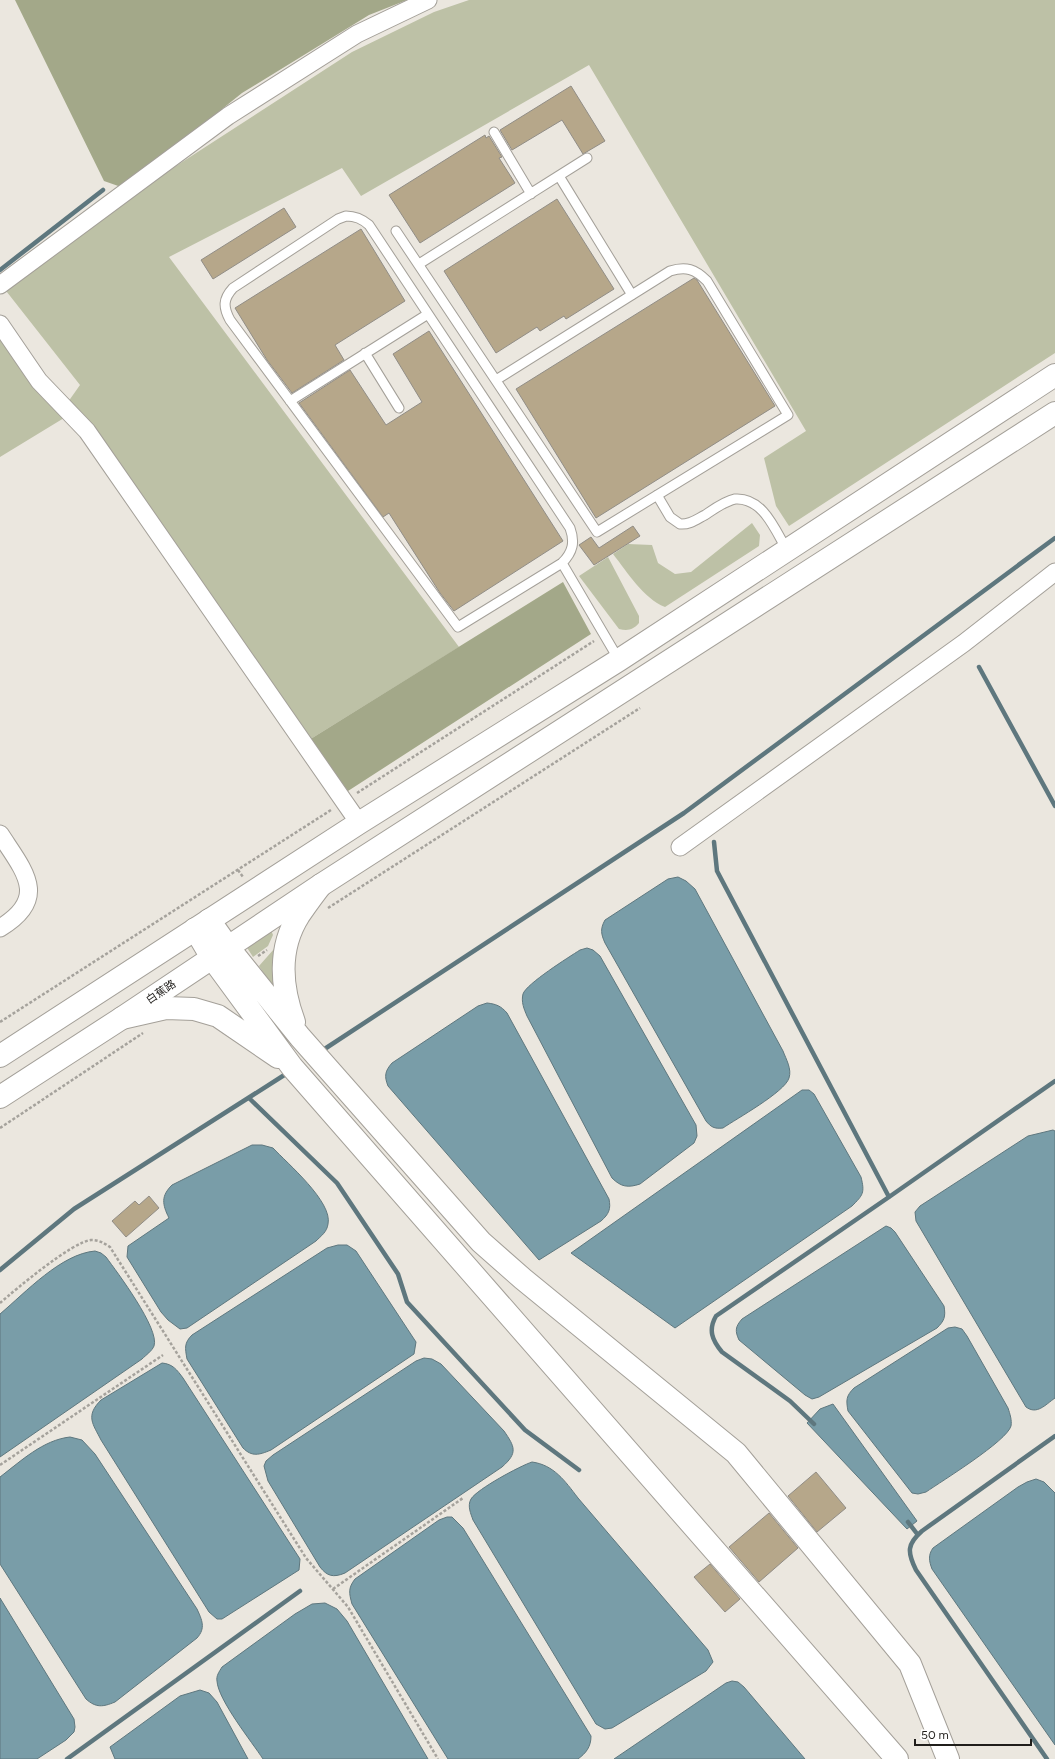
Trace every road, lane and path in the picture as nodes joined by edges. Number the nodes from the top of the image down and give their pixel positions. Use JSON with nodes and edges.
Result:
{"nodes":[{"id":1,"x":428,"y":0,"type":"edge"},
{"id":2,"x":494,"y":132,"type":"dead end"},
{"id":3,"x":587,"y":158,"type":"dead end"},
{"id":4,"x":559,"y":176,"type":"junction"},
{"id":5,"x":531,"y":194,"type":"junction"},
{"id":6,"x":396,"y":231,"type":"dead end"},
{"id":7,"x":419,"y":264,"type":"junction"},
{"id":8,"x":0,"y":285,"type":"edge"},
{"id":9,"x":632,"y":295,"type":"junction"},
{"id":10,"x":428,"y":314,"type":"junction"},
{"id":11,"x":0,"y":324,"type":"edge"},
{"id":12,"x":366,"y":353,"type":"junction"},
{"id":13,"x":1055,"y":375,"type":"edge"},
{"id":14,"x":496,"y":380,"type":"junction"},
{"id":15,"x":290,"y":401,"type":"junction"},
{"id":16,"x":400,"y":408,"type":"dead end"},
{"id":17,"x":1055,"y":413,"type":"edge"},
{"id":18,"x":657,"y":495,"type":"junction"},
{"id":19,"x":787,"y":550,"type":"junction"},
{"id":20,"x":562,"y":563,"type":"junction"},
{"id":21,"x":1055,"y":572,"type":"edge"},
{"id":22,"x":604,"y":635,"type":"junction"},
{"id":23,"x":618,"y":660,"type":"junction"},
{"id":24,"x":640,"y":708,"type":"dead end"},
{"id":25,"x":344,"y":802,"type":"junction"},
{"id":26,"x":359,"y":823,"type":"junction"},
{"id":27,"x":0,"y":834,"type":"edge"},
{"id":28,"x":680,"y":847,"type":"dead end"},
{"id":29,"x":321,"y":885,"type":"junction"},
{"id":30,"x":323,"y":911,"type":"dead end"},
{"id":31,"x":202,"y":924,"type":"junction"},
{"id":32,"x":0,"y":928,"type":"edge"},
{"id":33,"x":220,"y":952,"type":"junction"},
{"id":34,"x":122,"y":1018,"type":"junction"},
{"id":35,"x":0,"y":1022,"type":"edge"},
{"id":36,"x":148,"y":1030,"type":"dead end"},
{"id":37,"x":300,"y":1036,"type":"junction"},
{"id":38,"x":0,"y":1056,"type":"edge"},
{"id":39,"x":292,"y":1067,"type":"junction"},
{"id":40,"x":0,"y":1097,"type":"edge"},
{"id":41,"x":0,"y":1128,"type":"edge"},
{"id":42,"x":0,"y":1303,"type":"edge"},
{"id":43,"x":162,"y":1355,"type":"dead end"},
{"id":44,"x":0,"y":1465,"type":"edge"},
{"id":45,"x":463,"y":1498,"type":"dead end"},
{"id":46,"x":333,"y":1589,"type":"junction"},
{"id":47,"x":438,"y":1759,"type":"edge"},
{"id":48,"x":897,"y":1759,"type":"edge"},
{"id":49,"x":948,"y":1759,"type":"edge"}],
"edges":[{"from":1,"to":8,"type":"street"},
{"from":2,"to":5,"type":"lane"},
{"from":3,"to":4,"type":"lane"},
{"from":4,"to":5,"type":"lane"},
{"from":4,"to":9,"type":"lane"},
{"from":5,"to":7,"type":"lane"},
{"from":6,"to":7,"type":"lane"},
{"from":7,"to":14,"type":"lane"},
{"from":9,"to":14,"type":"lane"},
{"from":9,"to":18,"type":"lane"},
{"from":10,"to":12,"type":"lane"},
{"from":10,"to":15,"type":"lane"},
{"from":10,"to":20,"type":"lane"},
{"from":11,"to":25,"type":"street"},
{"from":12,"to":15,"type":"lane"},
{"from":12,"to":16,"type":"lane"},
{"from":13,"to":19,"type":"main road"},
{"from":14,"to":18,"type":"lane"},
{"from":15,"to":20,"type":"lane"},
{"from":17,"to":29,"type":"main road","name":"白蕉路"},
{"from":18,"to":19,"type":"lane"},
{"from":19,"to":23,"type":"main road"},
{"from":20,"to":22,"type":"lane"},
{"from":21,"to":28,"type":"street"},
{"from":22,"to":23,"type":"lane"},
{"from":22,"to":25,"type":"path"},
{"from":23,"to":26,"type":"main road"},
{"from":24,"to":30,"type":"path"},
{"from":25,"to":26,"type":"street"},
{"from":25,"to":35,"type":"path"},
{"from":26,"to":31,"type":"main road"},
{"from":27,"to":32,"type":"street"},
{"from":29,"to":33,"type":"main road","name":"白蕉路"},
{"from":29,"to":37,"type":"main road"},
{"from":31,"to":33,"type":"main road"},
{"from":31,"to":38,"type":"main road"},
{"from":33,"to":34,"type":"main road","name":"白蕉路"},
{"from":33,"to":37,"type":"main road"},
{"from":33,"to":39,"type":"main road"},
{"from":34,"to":39,"type":"main road"},
{"from":34,"to":40,"type":"main road","name":"白蕉路"},
{"from":36,"to":41,"type":"path"},
{"from":37,"to":49,"type":"main road"},
{"from":39,"to":48,"type":"main road"},
{"from":42,"to":46,"type":"path"},
{"from":43,"to":44,"type":"path"},
{"from":45,"to":46,"type":"path"},
{"from":46,"to":47,"type":"path"}]}
